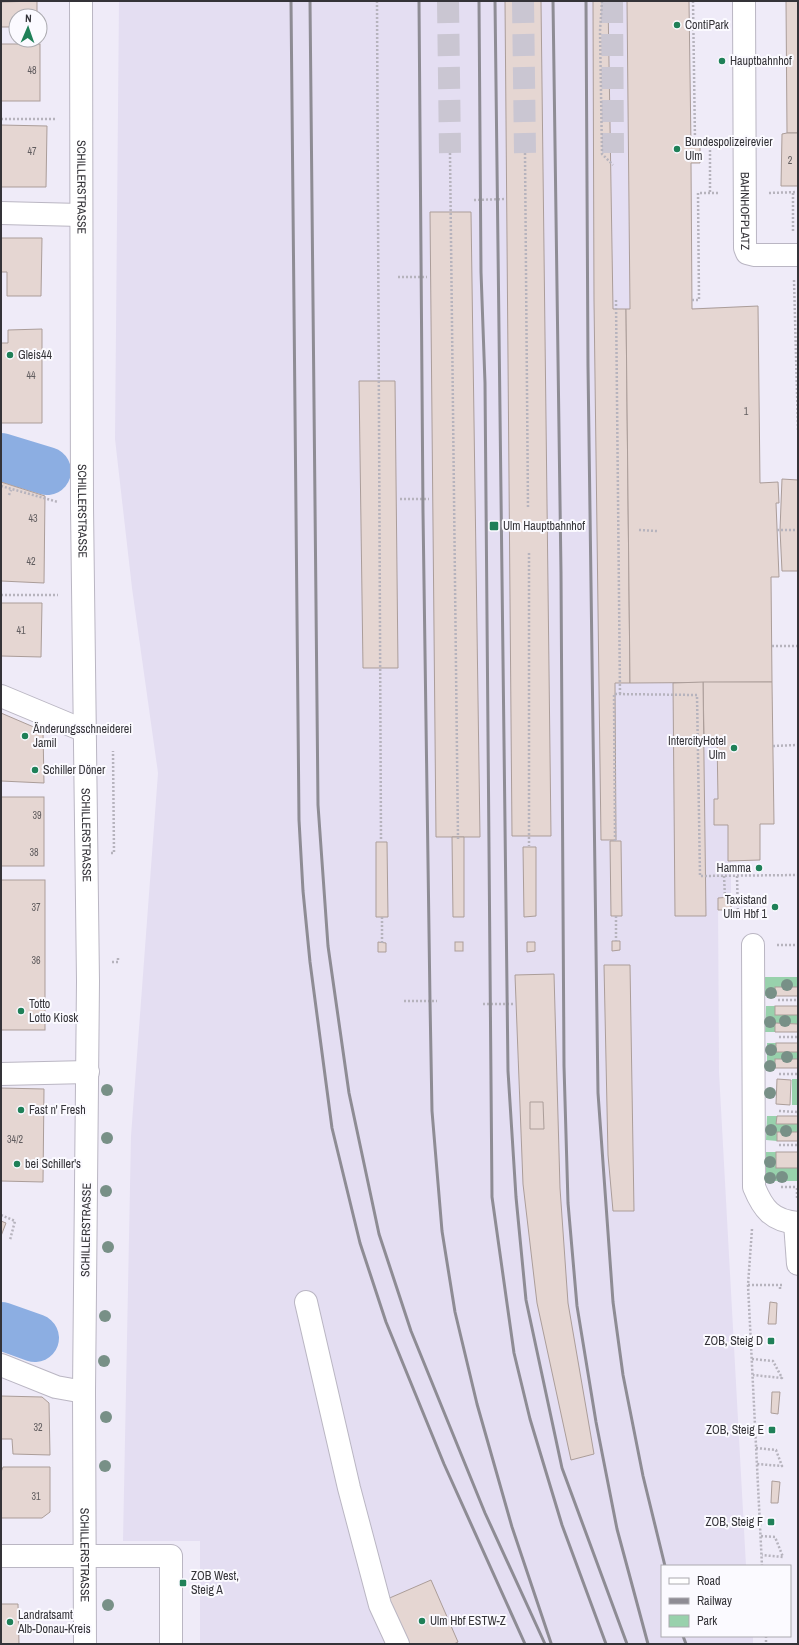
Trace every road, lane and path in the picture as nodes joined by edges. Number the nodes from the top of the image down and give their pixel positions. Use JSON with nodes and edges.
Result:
{"nodes":[{"id":1,"x":81,"y":1,"type":"edge"},
{"id":2,"x":377,"y":1,"type":"edge"},
{"id":3,"x":602,"y":1,"type":"edge"},
{"id":4,"x":693,"y":1,"type":"edge"},
{"id":5,"x":744,"y":1,"type":"edge"},
{"id":6,"x":1,"y":119,"type":"edge"},
{"id":7,"x":81,"y":120,"type":"junction"},
{"id":8,"x":525,"y":153,"type":"tunnel mouth"},
{"id":9,"x":450,"y":154,"type":"tunnel mouth"},
{"id":10,"x":613,"y":165,"type":"dead end"},
{"id":11,"x":793,"y":192,"type":"dead end"},
{"id":12,"x":710,"y":193,"type":"junction"},
{"id":13,"x":744,"y":193,"type":"junction"},
{"id":14,"x":506,"y":199,"type":"dead end"},
{"id":15,"x":474,"y":200,"type":"dead end"},
{"id":16,"x":1,"y":213,"type":"edge"},
{"id":17,"x":82,"y":215,"type":"junction"},
{"id":18,"x":797,"y":256,"type":"edge"},
{"id":19,"x":398,"y":277,"type":"dead end"},
{"id":20,"x":426,"y":277,"type":"dead end"},
{"id":21,"x":797,"y":299,"type":"edge"},
{"id":22,"x":616,"y":300,"type":"dead end"},
{"id":23,"x":692,"y":300,"type":"dead end"},
{"id":24,"x":798,"y":383,"type":"edge"},
{"id":25,"x":798,"y":430,"type":"edge"},
{"id":26,"x":1,"y":486,"type":"edge"},
{"id":27,"x":11,"y":490,"type":"junction"},
{"id":28,"x":9,"y":495,"type":"dead end"},
{"id":29,"x":400,"y":499,"type":"dead end"},
{"id":30,"x":429,"y":499,"type":"dead end"},
{"id":31,"x":82,"y":508,"type":"junction"},
{"id":32,"x":528,"y":509,"type":"dead end"},
{"id":33,"x":638,"y":530,"type":"dead end"},
{"id":34,"x":656,"y":530,"type":"dead end"},
{"id":35,"x":777,"y":530,"type":"dead end"},
{"id":36,"x":798,"y":530,"type":"edge"},
{"id":37,"x":529,"y":553,"type":"dead end"},
{"id":38,"x":83,"y":594,"type":"junction"},
{"id":39,"x":1,"y":595,"type":"edge"},
{"id":40,"x":772,"y":646,"type":"dead end"},
{"id":41,"x":798,"y":646,"type":"edge"},
{"id":42,"x":620,"y":694,"type":"junction"},
{"id":43,"x":1,"y":696,"type":"edge"},
{"id":44,"x":85,"y":731,"type":"junction"},
{"id":45,"x":773,"y":746,"type":"dead end"},
{"id":46,"x":798,"y":746,"type":"edge"},
{"id":47,"x":458,"y":839,"type":"dead end"},
{"id":48,"x":615,"y":841,"type":"dead end"},
{"id":49,"x":381,"y":842,"type":"dead end"},
{"id":50,"x":530,"y":846,"type":"dead end"},
{"id":51,"x":798,"y":875,"type":"edge"},
{"id":52,"x":724,"y":876,"type":"junction"},
{"id":53,"x":737,"y":876,"type":"junction"},
{"id":54,"x":725,"y":897,"type":"dead end"},
{"id":55,"x":616,"y":916,"type":"dead end"},
{"id":56,"x":738,"y":916,"type":"dead end"},
{"id":57,"x":382,"y":917,"type":"dead end"},
{"id":58,"x":616,"y":941,"type":"dead end"},
{"id":59,"x":382,"y":943,"type":"dead end"},
{"id":60,"x":753,"y":945,"type":"dead end"},
{"id":61,"x":404,"y":1001,"type":"dead end"},
{"id":62,"x":437,"y":1001,"type":"dead end"},
{"id":63,"x":483,"y":1004,"type":"dead end"},
{"id":64,"x":514,"y":1004,"type":"dead end"},
{"id":65,"x":88,"y":1072,"type":"junction"},
{"id":66,"x":1,"y":1074,"type":"edge"},
{"id":67,"x":754,"y":1187,"type":"junction"},
{"id":68,"x":798,"y":1187,"type":"edge"},
{"id":69,"x":797,"y":1201,"type":"edge"},
{"id":70,"x":1,"y":1215,"type":"edge"},
{"id":71,"x":797,"y":1223,"type":"edge"},
{"id":72,"x":752,"y":1224,"type":"dead end"},
{"id":73,"x":10,"y":1240,"type":"dead end"},
{"id":74,"x":798,"y":1264,"type":"edge"},
{"id":75,"x":748,"y":1285,"type":"junction"},
{"id":76,"x":780,"y":1290,"type":"dead end"},
{"id":77,"x":306,"y":1302,"type":"dead end"},
{"id":78,"x":752,"y":1359,"type":"junction"},
{"id":79,"x":1,"y":1365,"type":"edge"},
{"id":80,"x":752,"y":1375,"type":"junction"},
{"id":81,"x":84,"y":1392,"type":"junction"},
{"id":82,"x":756,"y":1448,"type":"junction"},
{"id":83,"x":757,"y":1464,"type":"junction"},
{"id":84,"x":760,"y":1536,"type":"junction"},
{"id":85,"x":762,"y":1555,"type":"junction"},
{"id":86,"x":1,"y":1556,"type":"edge"},
{"id":87,"x":85,"y":1556,"type":"junction"},
{"id":88,"x":762,"y":1565,"type":"edge"},
{"id":89,"x":85,"y":1644,"type":"edge"},
{"id":90,"x":171,"y":1644,"type":"edge"},
{"id":91,"x":398,"y":1644,"type":"edge"}],
"edges":[{"from":1,"to":7,"type":"street","name":"SCHILLERSTRASSE"},
{"from":2,"to":49,"type":"path"},
{"from":3,"to":10,"type":"path"},
{"from":4,"to":12,"type":"path"},
{"from":5,"to":13,"type":"street","name":"BAHNHOFPLATZ"},
{"from":6,"to":7,"type":"path"},
{"from":7,"to":17,"type":"street","name":"SCHILLERSTRASSE"},
{"from":8,"to":32,"type":"path"},
{"from":9,"to":47,"type":"path"},
{"from":11,"to":18,"type":"path"},
{"from":12,"to":13,"type":"path"},
{"from":12,"to":23,"type":"path"},
{"from":13,"to":18,"type":"street","name":"BAHNHOFPLATZ"},
{"from":14,"to":15,"type":"path"},
{"from":16,"to":17,"type":"street"},
{"from":17,"to":31,"type":"street","name":"SCHILLERSTRASSE"},
{"from":18,"to":21,"type":"path"},
{"from":19,"to":20,"type":"path"},
{"from":21,"to":24,"type":"path"},
{"from":22,"to":42,"type":"path"},
{"from":24,"to":25,"type":"path"},
{"from":26,"to":27,"type":"path"},
{"from":27,"to":28,"type":"path"},
{"from":27,"to":31,"type":"path"},
{"from":29,"to":30,"type":"path"},
{"from":31,"to":38,"type":"street","name":"SCHILLERSTRASSE"},
{"from":33,"to":34,"type":"path"},
{"from":35,"to":36,"type":"path"},
{"from":37,"to":50,"type":"path"},
{"from":38,"to":39,"type":"path"},
{"from":38,"to":44,"type":"street","name":"SCHILLERSTRASSE"},
{"from":40,"to":41,"type":"path"},
{"from":42,"to":48,"type":"path"},
{"from":42,"to":52,"type":"path"},
{"from":43,"to":44,"type":"street"},
{"from":44,"to":65,"type":"street","name":"SCHILLERSTRASSE"},
{"from":45,"to":46,"type":"path"},
{"from":51,"to":53,"type":"path"},
{"from":52,"to":53,"type":"path"},
{"from":52,"to":54,"type":"path"},
{"from":53,"to":56,"type":"path"},
{"from":55,"to":58,"type":"path","bridge":true},
{"from":57,"to":59,"type":"path","bridge":true},
{"from":60,"to":67,"type":"street"},
{"from":61,"to":62,"type":"path"},
{"from":63,"to":64,"type":"path"},
{"from":65,"to":66,"type":"street"},
{"from":65,"to":81,"type":"street","name":"SCHILLERSTRASSE"},
{"from":67,"to":68,"type":"path"},
{"from":67,"to":71,"type":"street"},
{"from":68,"to":69,"type":"path"},
{"from":70,"to":73,"type":"path"},
{"from":71,"to":74,"type":"street"},
{"from":72,"to":75,"type":"path"},
{"from":75,"to":76,"type":"path"},
{"from":75,"to":78,"type":"path"},
{"from":77,"to":91,"type":"street"},
{"from":78,"to":80,"type":"path"},
{"from":78,"to":80,"type":"path"},
{"from":79,"to":81,"type":"street"},
{"from":80,"to":82,"type":"path"},
{"from":81,"to":87,"type":"street","name":"SCHILLERSTRASSE"},
{"from":82,"to":83,"type":"path"},
{"from":82,"to":83,"type":"path"},
{"from":83,"to":84,"type":"path"},
{"from":84,"to":85,"type":"path"},
{"from":84,"to":85,"type":"path"},
{"from":85,"to":88,"type":"path"},
{"from":86,"to":87,"type":"street"},
{"from":87,"to":89,"type":"street","name":"SCHILLERSTRASSE"},
{"from":87,"to":90,"type":"street"}]}
